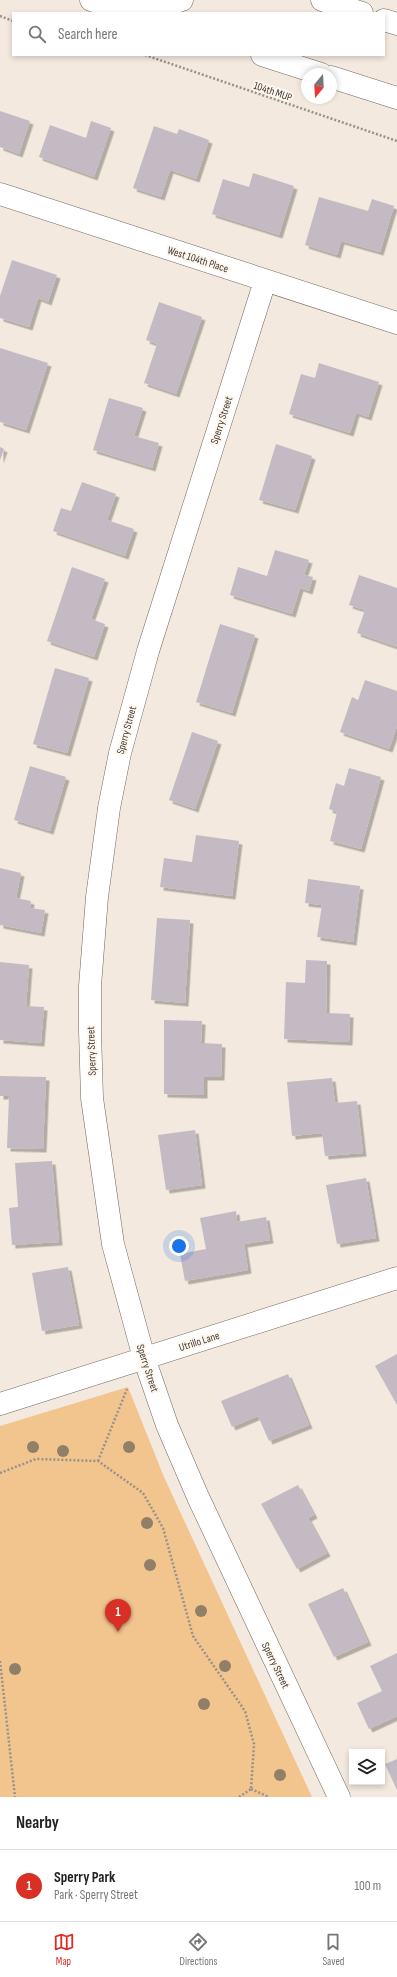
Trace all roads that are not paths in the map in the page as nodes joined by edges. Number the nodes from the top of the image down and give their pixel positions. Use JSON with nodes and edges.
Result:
{"nodes":[{"id":1,"x":91,"y":0,"type":"edge"},
{"id":2,"x":182,"y":0,"type":"edge"},
{"id":3,"x":322,"y":0,"type":"edge"},
{"id":4,"x":125,"y":11,"type":"edge"},
{"id":5,"x":359,"y":12,"type":"edge"},
{"id":6,"x":385,"y":20,"type":"edge"},
{"id":7,"x":397,"y":24,"type":"edge"},
{"id":8,"x":265,"y":56,"type":"edge"},
{"id":9,"x":303,"y":68,"type":"edge"},
{"id":10,"x":337,"y":79,"type":"edge"},
{"id":11,"x":397,"y":98,"type":"edge"},
{"id":12,"x":0,"y":194,"type":"edge"},
{"id":13,"x":265,"y":281,"type":"junction"},
{"id":14,"x":397,"y":323,"type":"edge"},
{"id":15,"x":397,"y":1278,"type":"edge"},
{"id":16,"x":144,"y":1358,"type":"junction"},
{"id":17,"x":0,"y":1404,"type":"edge"},
{"id":18,"x":340,"y":1797,"type":"edge"}],
"edges":[{"from":1,"to":4,"type":"street"},
{"from":2,"to":4,"type":"street"},
{"from":3,"to":5,"type":"street"},
{"from":6,"to":7,"type":"street"},
{"from":8,"to":9,"type":"street"},
{"from":10,"to":11,"type":"street"},
{"from":12,"to":13,"type":"street","name":"West 104th Place"},
{"from":13,"to":14,"type":"street","name":"West 104th Place"},
{"from":13,"to":16,"type":"street","name":"Sperry Street"},
{"from":15,"to":16,"type":"street","name":"Utrillo Lane"},
{"from":16,"to":17,"type":"street","name":"Utrillo Lane"},
{"from":16,"to":18,"type":"street","name":"Sperry Street"}]}
